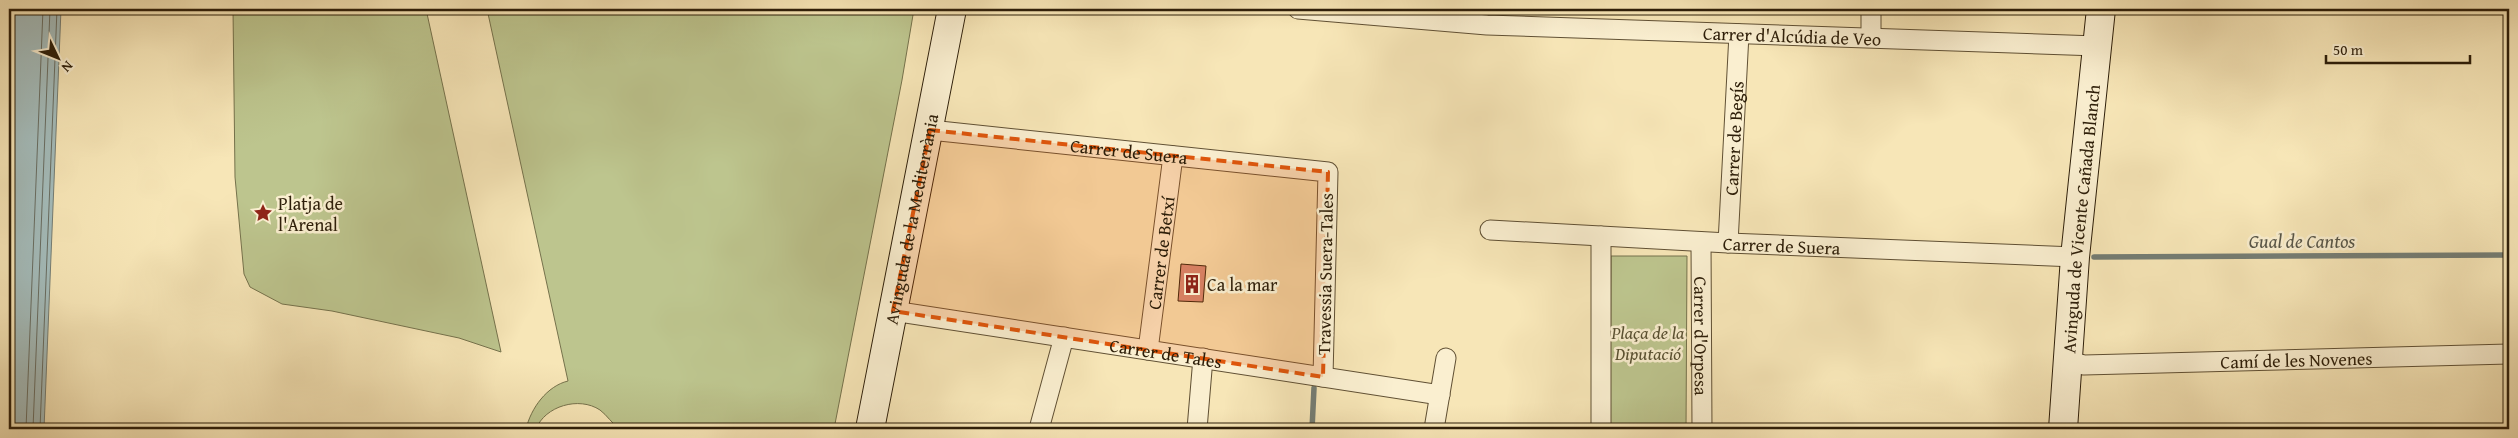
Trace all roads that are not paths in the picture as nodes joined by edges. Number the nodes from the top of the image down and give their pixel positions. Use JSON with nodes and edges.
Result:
{"nodes":[{"id":1,"x":952,"y":9,"type":"edge"},
{"id":2,"x":1298,"y":9,"type":"edge"},
{"id":3,"x":1871,"y":9,"type":"edge"},
{"id":4,"x":2101,"y":9,"type":"edge"},
{"id":5,"x":1739,"y":34,"type":"junction"},
{"id":6,"x":1871,"y":36,"type":"junction"},
{"id":7,"x":2097,"y":46,"type":"junction"},
{"id":8,"x":930,"y":130,"type":"junction"},
{"id":9,"x":1173,"y":156,"type":"junction"},
{"id":10,"x":1328,"y":172,"type":"joint"},
{"id":11,"x":1490,"y":230,"type":"dead end"},
{"id":12,"x":1601,"y":236,"type":"junction"},
{"id":13,"x":1701,"y":242,"type":"junction"},
{"id":14,"x":1728,"y":243,"type":"junction"},
{"id":15,"x":2075,"y":257,"type":"junction"},
{"id":16,"x":893,"y":311,"type":"junction"},
{"id":17,"x":1064,"y":337,"type":"junction"},
{"id":18,"x":1148,"y":350,"type":"junction"},
{"id":19,"x":2509,"y":354,"type":"edge"},
{"id":20,"x":1203,"y":358,"type":"junction"},
{"id":21,"x":1446,"y":358,"type":"dead end"},
{"id":22,"x":2076,"y":363,"type":"junction"},
{"id":23,"x":1323,"y":377,"type":"junction"},
{"id":24,"x":1440,"y":395,"type":"junction"},
{"id":25,"x":870,"y":429,"type":"edge"},
{"id":26,"x":1040,"y":429,"type":"edge"},
{"id":27,"x":1197,"y":429,"type":"edge"},
{"id":28,"x":1434,"y":429,"type":"edge"},
{"id":29,"x":1601,"y":429,"type":"edge"},
{"id":30,"x":1702,"y":429,"type":"edge"},
{"id":31,"x":2063,"y":429,"type":"edge"}],
"edges":[{"from":1,"to":8,"type":"street","name":"Avinguda de la Mediterrània"},
{"from":2,"to":5,"type":"street","name":"Carrer d'Alcúdia de Veo"},
{"from":3,"to":6,"type":"street"},
{"from":4,"to":7,"type":"street","name":"Avinguda de Vicente Cañada Blanch"},
{"from":5,"to":6,"type":"street","name":"Carrer d'Alcúdia de Veo"},
{"from":5,"to":14,"type":"street","name":"Carrer de Begís"},
{"from":6,"to":7,"type":"street","name":"Carrer d'Alcúdia de Veo"},
{"from":7,"to":15,"type":"street","name":"Avinguda de Vicente Cañada Blanch"},
{"from":8,"to":9,"type":"street","name":"Carrer de Suera"},
{"from":8,"to":16,"type":"street","name":"Avinguda de la Mediterrània"},
{"from":9,"to":10,"type":"street","name":"Carrer de Suera"},
{"from":9,"to":18,"type":"street","name":"Carrer de Betxí"},
{"from":10,"to":23,"type":"street","name":"Travessia Suera-Tales"},
{"from":11,"to":12,"type":"street","name":"Carrer de Suera"},
{"from":12,"to":13,"type":"street","name":"Carrer de Suera"},
{"from":12,"to":29,"type":"street"},
{"from":13,"to":14,"type":"street","name":"Carrer de Suera"},
{"from":13,"to":30,"type":"street","name":"Carrer d'Orpesa"},
{"from":14,"to":15,"type":"street","name":"Carrer de Suera"},
{"from":15,"to":22,"type":"street","name":"Avinguda de Vicente Cañada Blanch"},
{"from":16,"to":17,"type":"street","name":"Carrer de Tales"},
{"from":16,"to":25,"type":"street","name":"Avinguda de la Mediterrània"},
{"from":17,"to":18,"type":"street","name":"Carrer de Tales"},
{"from":17,"to":26,"type":"street"},
{"from":18,"to":20,"type":"street","name":"Carrer de Tales"},
{"from":19,"to":22,"type":"street","name":"Camí de les Novenes"},
{"from":20,"to":23,"type":"street","name":"Carrer de Tales"},
{"from":20,"to":27,"type":"street"},
{"from":21,"to":24,"type":"street"},
{"from":22,"to":31,"type":"street","name":"Avinguda de Vicente Cañada Blanch"},
{"from":23,"to":24,"type":"street","name":"Carrer de Tales"},
{"from":24,"to":28,"type":"street"}]}
